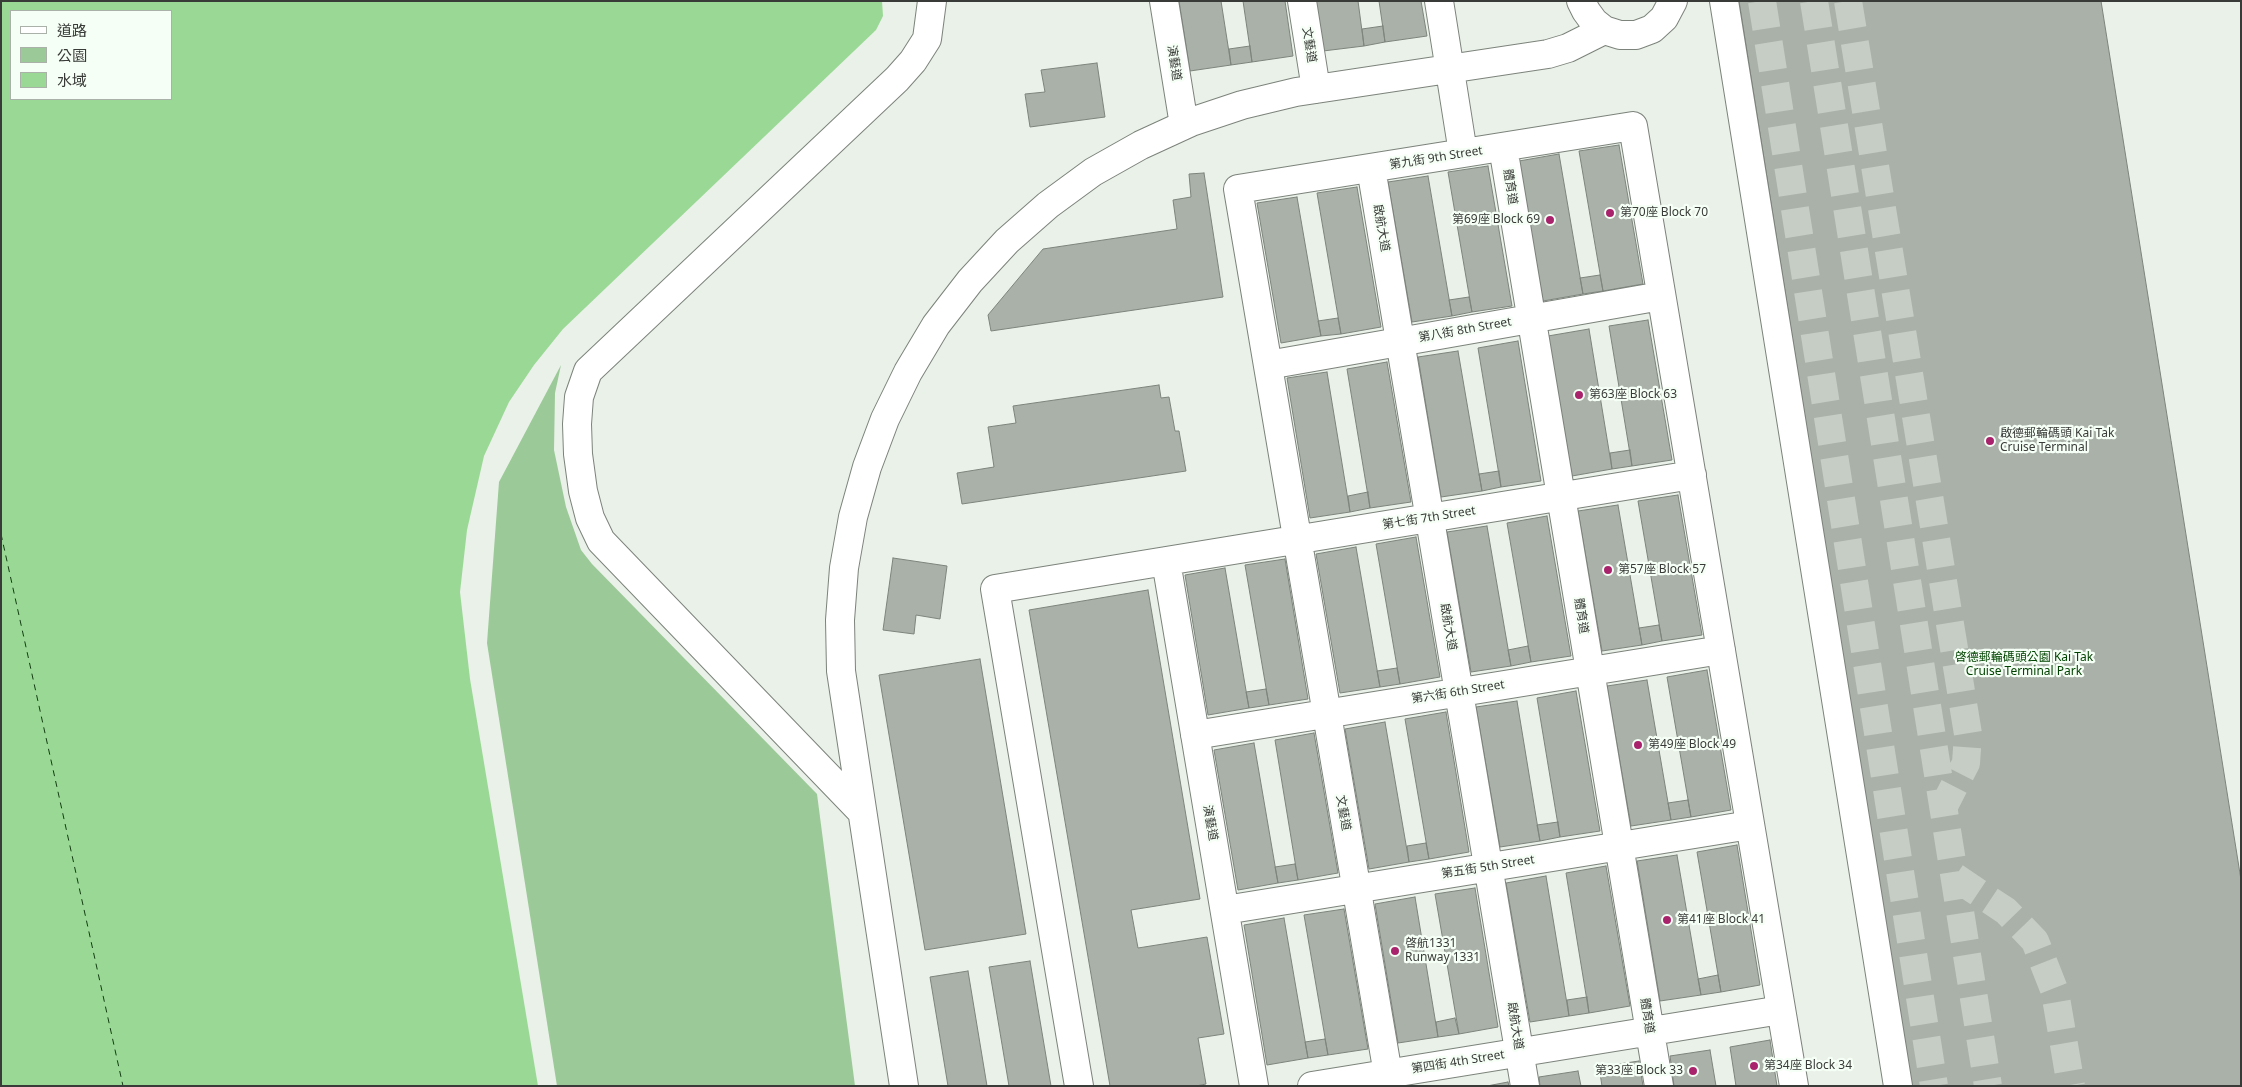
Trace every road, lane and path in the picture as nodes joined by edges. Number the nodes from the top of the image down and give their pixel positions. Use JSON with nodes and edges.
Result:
{"nodes":[{"id":1,"x":932,"y":1,"type":"edge"},
{"id":2,"x":1164,"y":1,"type":"edge"},
{"id":3,"x":1302,"y":1,"type":"edge"},
{"id":4,"x":1440,"y":1,"type":"edge"},
{"id":5,"x":1581,"y":1,"type":"edge"},
{"id":6,"x":1673,"y":1,"type":"edge"},
{"id":7,"x":1724,"y":1,"type":"edge"},
{"id":8,"x":1604,"y":30,"type":"junction"},
{"id":9,"x":1450,"y":69,"type":"junction"},
{"id":10,"x":1316,"y":89,"type":"junction"},
{"id":11,"x":1184,"y":125,"type":"junction"},
{"id":12,"x":1503,"y":147,"type":"junction"},
{"id":13,"x":1463,"y":153,"type":"junction"},
{"id":14,"x":1371,"y":168,"type":"junction"},
{"id":15,"x":1238,"y":190,"type":"joint"},
{"id":16,"x":1661,"y":296,"type":"junction"},
{"id":17,"x":1532,"y":318,"type":"junction"},
{"id":18,"x":1400,"y":342,"type":"junction"},
{"id":19,"x":1268,"y":365,"type":"junction"},
{"id":20,"x":1692,"y":475,"type":"junction"},
{"id":21,"x":1561,"y":496,"type":"junction"},
{"id":22,"x":1430,"y":518,"type":"junction"},
{"id":23,"x":1297,"y":539,"type":"junction"},
{"id":24,"x":1166,"y":561,"type":"junction"},
{"id":25,"x":1721,"y":650,"type":"junction"},
{"id":26,"x":1590,"y":671,"type":"junction"},
{"id":27,"x":1459,"y":692,"type":"junction"},
{"id":28,"x":1327,"y":714,"type":"junction"},
{"id":29,"x":1195,"y":735,"type":"junction"},
{"id":30,"x":862,"y":812,"type":"junction"},
{"id":31,"x":1750,"y":825,"type":"junction"},
{"id":32,"x":1619,"y":846,"type":"junction"},
{"id":33,"x":1488,"y":867,"type":"junction"},
{"id":34,"x":1356,"y":889,"type":"junction"},
{"id":35,"x":1225,"y":910,"type":"junction"},
{"id":36,"x":1781,"y":1010,"type":"junction"},
{"id":37,"x":1650,"y":1031,"type":"junction"},
{"id":38,"x":1519,"y":1052,"type":"junction"},
{"id":39,"x":1389,"y":1080,"type":"edge"},
{"id":40,"x":904,"y":1086,"type":"edge"},
{"id":41,"x":1079,"y":1086,"type":"edge"},
{"id":42,"x":1254,"y":1086,"type":"edge"},
{"id":43,"x":1312,"y":1086,"type":"edge"},
{"id":44,"x":1525,"y":1086,"type":"edge"},
{"id":45,"x":1659,"y":1086,"type":"edge"},
{"id":46,"x":1794,"y":1086,"type":"edge"},
{"id":47,"x":1898,"y":1086,"type":"edge"}],
"edges":[{"from":1,"to":30,"type":"street"},
{"from":2,"to":11,"type":"street","name":"演藝道"},
{"from":3,"to":10,"type":"street","name":"文藝道"},
{"from":4,"to":9,"type":"street"},
{"from":5,"to":8,"type":"street"},
{"from":6,"to":8,"type":"street"},
{"from":7,"to":47,"type":"street"},
{"from":8,"to":9,"type":"street"},
{"from":9,"to":10,"type":"street"},
{"from":9,"to":13,"type":"street"},
{"from":10,"to":11,"type":"street"},
{"from":11,"to":30,"type":"street"},
{"from":12,"to":13,"type":"street","name":"第九街 9th Street"},
{"from":12,"to":16,"type":"street","name":"第九街 9th Street"},
{"from":12,"to":17,"type":"street","name":"體育道"},
{"from":13,"to":14,"type":"street","name":"第九街 9th Street"},
{"from":14,"to":15,"type":"street","name":"第九街 9th Street"},
{"from":14,"to":18,"type":"street","name":"啟航大道"},
{"from":15,"to":19,"type":"street","name":"文藝道"},
{"from":16,"to":17,"type":"street","name":"第八街 8th Street"},
{"from":16,"to":20,"type":"street"},
{"from":17,"to":18,"type":"street","name":"第八街 8th Street"},
{"from":17,"to":21,"type":"street","name":"體育道"},
{"from":18,"to":19,"type":"street","name":"第八街 8th Street"},
{"from":18,"to":22,"type":"street","name":"啟航大道"},
{"from":19,"to":23,"type":"street","name":"文藝道"},
{"from":20,"to":21,"type":"street","name":"第七街 7th Street"},
{"from":20,"to":25,"type":"street"},
{"from":21,"to":22,"type":"street","name":"第七街 7th Street"},
{"from":21,"to":26,"type":"street","name":"體育道"},
{"from":22,"to":23,"type":"street","name":"第七街 7th Street"},
{"from":22,"to":27,"type":"street","name":"啟航大道"},
{"from":23,"to":24,"type":"street","name":"第七街 7th Street"},
{"from":23,"to":28,"type":"street","name":"文藝道"},
{"from":24,"to":29,"type":"street","name":"演藝道"},
{"from":24,"to":41,"type":"street","name":"第七街 7th Street"},
{"from":25,"to":26,"type":"street","name":"第六街 6th Street"},
{"from":25,"to":31,"type":"street"},
{"from":26,"to":27,"type":"street","name":"第六街 6th Street"},
{"from":26,"to":32,"type":"street","name":"體育道"},
{"from":27,"to":28,"type":"street","name":"第六街 6th Street"},
{"from":27,"to":33,"type":"street","name":"啟航大道"},
{"from":28,"to":29,"type":"street","name":"第六街 6th Street"},
{"from":28,"to":34,"type":"street","name":"文藝道"},
{"from":29,"to":35,"type":"street","name":"演藝道"},
{"from":30,"to":40,"type":"street"},
{"from":31,"to":32,"type":"street","name":"第五街 5th Street"},
{"from":31,"to":36,"type":"street"},
{"from":32,"to":33,"type":"street","name":"第五街 5th Street"},
{"from":32,"to":37,"type":"street","name":"體育道"},
{"from":33,"to":34,"type":"street","name":"第五街 5th Street"},
{"from":33,"to":38,"type":"street","name":"啟航大道"},
{"from":34,"to":35,"type":"street","name":"第五街 5th Street"},
{"from":34,"to":39,"type":"street","name":"文藝道"},
{"from":35,"to":42,"type":"street","name":"演藝道"},
{"from":36,"to":37,"type":"street","name":"第四街 4th Street"},
{"from":36,"to":46,"type":"street"},
{"from":37,"to":38,"type":"street","name":"第四街 4th Street"},
{"from":37,"to":45,"type":"street","name":"體育道"},
{"from":38,"to":39,"type":"street","name":"第四街 4th Street"},
{"from":38,"to":44,"type":"street","name":"啟航大道"},
{"from":39,"to":43,"type":"street","name":"第四街 4th Street"}]}
